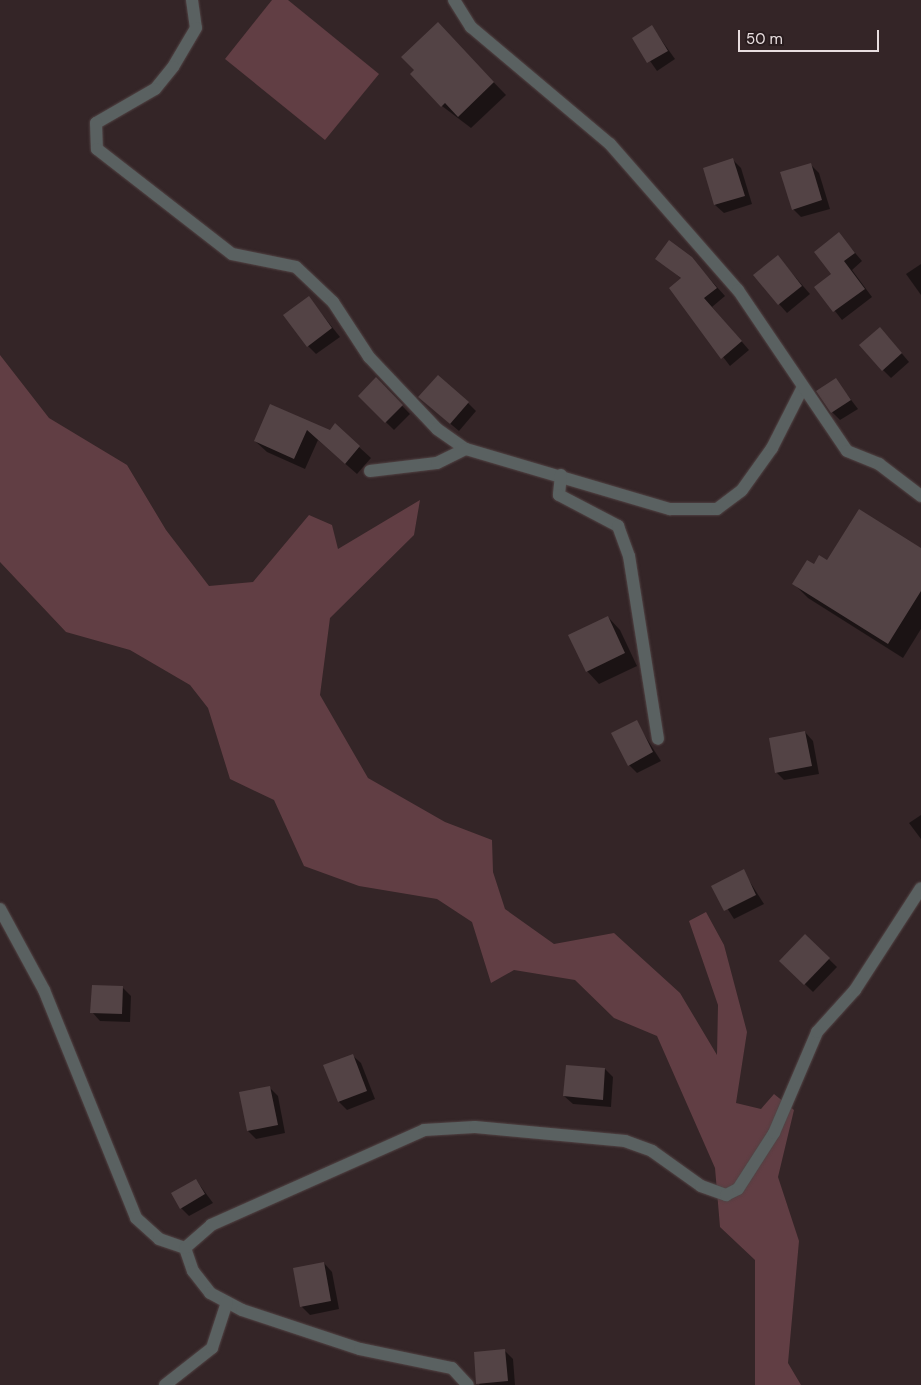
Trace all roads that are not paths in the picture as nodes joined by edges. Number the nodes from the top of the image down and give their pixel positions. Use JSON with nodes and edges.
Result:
{"nodes":[{"id":1,"x":192,"y":0,"type":"edge"},
{"id":2,"x":454,"y":0,"type":"edge"},
{"id":3,"x":802,"y":387,"type":"junction"},
{"id":4,"x":466,"y":449,"type":"junction"},
{"id":5,"x":370,"y":471,"type":"dead end"},
{"id":6,"x":561,"y":475,"type":"junction"},
{"id":7,"x":921,"y":496,"type":"edge"},
{"id":8,"x":658,"y":739,"type":"dead end"},
{"id":9,"x":921,"y":888,"type":"edge"},
{"id":10,"x":0,"y":909,"type":"edge"},
{"id":11,"x":186,"y":1248,"type":"junction"},
{"id":12,"x":227,"y":1302,"type":"junction"},
{"id":13,"x":165,"y":1385,"type":"edge"},
{"id":14,"x":468,"y":1385,"type":"edge"}],
"edges":[{"from":1,"to":4,"type":"street"},
{"from":2,"to":3,"type":"street"},
{"from":3,"to":6,"type":"street"},
{"from":3,"to":7,"type":"street"},
{"from":4,"to":5,"type":"street"},
{"from":4,"to":6,"type":"street"},
{"from":6,"to":8,"type":"street"},
{"from":9,"to":11,"type":"street"},
{"from":10,"to":11,"type":"street"},
{"from":11,"to":12,"type":"street"},
{"from":12,"to":13,"type":"street"},
{"from":12,"to":14,"type":"street"}]}
